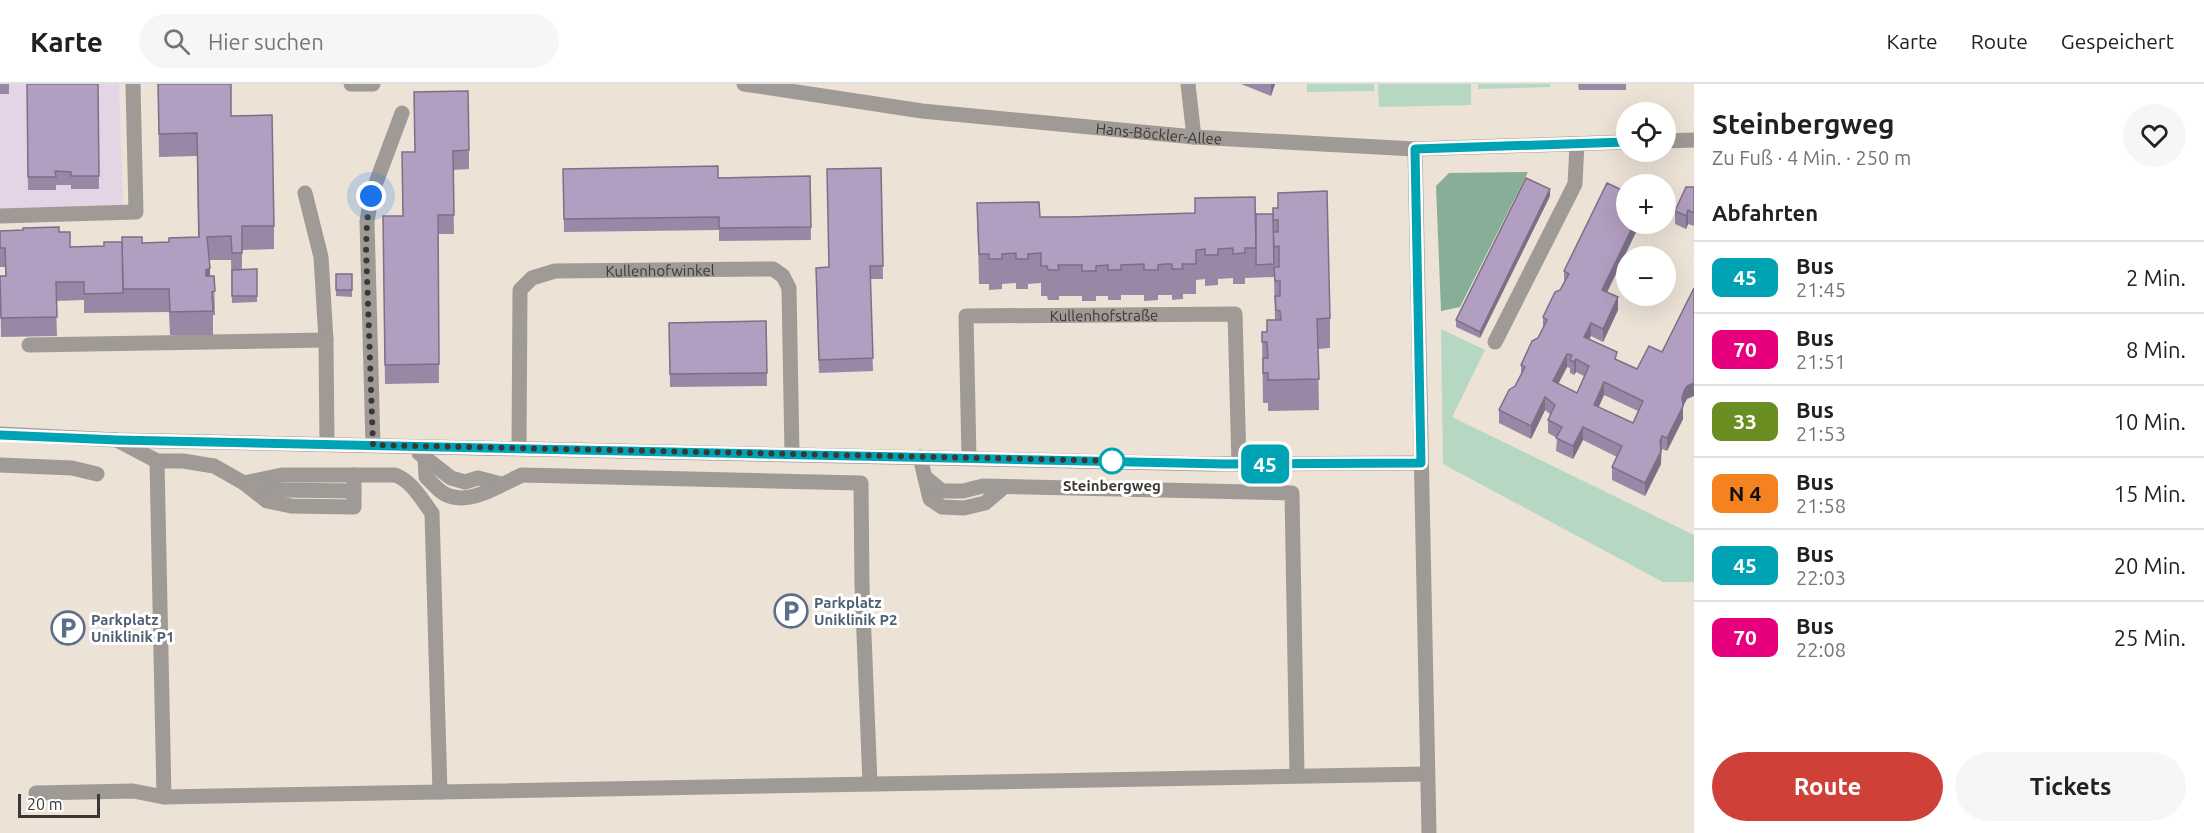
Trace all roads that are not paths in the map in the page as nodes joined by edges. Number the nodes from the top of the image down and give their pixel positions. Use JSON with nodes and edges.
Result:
{"nodes":[{"id":1,"x":133,"y":84,"type":"edge"},
{"id":2,"x":351,"y":84,"type":"edge"},
{"id":3,"x":373,"y":84,"type":"edge"},
{"id":4,"x":744,"y":84,"type":"edge"},
{"id":5,"x":1188,"y":84,"type":"edge"},
{"id":6,"x":792,"y":88,"type":"edge"},
{"id":7,"x":402,"y":113,"type":"dead end"},
{"id":8,"x":1194,"y":137,"type":"junction"},
{"id":9,"x":1694,"y":140,"type":"edge"},
{"id":10,"x":1676,"y":141,"type":"edge"},
{"id":11,"x":1616,"y":142,"type":"edge"},
{"id":12,"x":1577,"y":144,"type":"junction"},
{"id":13,"x":1415,"y":149,"type":"junction"},
{"id":14,"x":305,"y":193,"type":"dead end"},
{"id":15,"x":0,"y":216,"type":"edge"},
{"id":16,"x":326,"y":340,"type":"junction"},
{"id":17,"x":1495,"y":342,"type":"dead end"},
{"id":18,"x":29,"y":345,"type":"dead end"},
{"id":19,"x":0,"y":435,"type":"edge"},
{"id":20,"x":117,"y":440,"type":"junction"},
{"id":21,"x":327,"y":444,"type":"junction"},
{"id":22,"x":373,"y":445,"type":"junction"},
{"id":23,"x":406,"y":446,"type":"junction"},
{"id":24,"x":519,"y":448,"type":"junction"},
{"id":25,"x":792,"y":454,"type":"junction"},
{"id":26,"x":920,"y":457,"type":"junction"},
{"id":27,"x":969,"y":458,"type":"junction"},
{"id":28,"x":157,"y":461,"type":"junction"},
{"id":29,"x":1421,"y":463,"type":"junction"},
{"id":30,"x":1239,"y":464,"type":"junction"},
{"id":31,"x":0,"y":465,"type":"edge"},
{"id":32,"x":97,"y":474,"type":"dead end"},
{"id":33,"x":244,"y":483,"type":"junction"},
{"id":34,"x":354,"y":483,"type":"junction"},
{"id":35,"x":1427,"y":774,"type":"junction"},
{"id":36,"x":1297,"y":775,"type":"junction"},
{"id":37,"x":870,"y":783,"type":"junction"},
{"id":38,"x":440,"y":792,"type":"junction"},
{"id":39,"x":36,"y":793,"type":"dead end"},
{"id":40,"x":164,"y":797,"type":"junction"},
{"id":41,"x":1429,"y":833,"type":"edge"}],
"edges":[{"from":1,"to":15,"type":"street"},
{"from":2,"to":3,"type":"street"},
{"from":4,"to":6,"type":"street","name":"Hans-Böckler-Allee"},
{"from":5,"to":8,"type":"street"},
{"from":6,"to":8,"type":"street","name":"Hans-Böckler-Allee"},
{"from":7,"to":22,"type":"street"},
{"from":8,"to":13,"type":"street","name":"Hans-Böckler-Allee"},
{"from":9,"to":10,"type":"street"},
{"from":11,"to":12,"type":"street","name":"Hans-Böckler-Allee"},
{"from":12,"to":13,"type":"street","name":"Hans-Böckler-Allee"},
{"from":12,"to":17,"type":"street"},
{"from":13,"to":29,"type":"street"},
{"from":14,"to":16,"type":"street"},
{"from":16,"to":18,"type":"street"},
{"from":16,"to":21,"type":"street"},
{"from":19,"to":20,"type":"street"},
{"from":20,"to":21,"type":"street"},
{"from":20,"to":28,"type":"street"},
{"from":21,"to":22,"type":"street"},
{"from":22,"to":23,"type":"street"},
{"from":23,"to":24,"type":"street"},
{"from":23,"to":37,"type":"street"},
{"from":24,"to":25,"type":"street"},
{"from":24,"to":25,"type":"street","name":"Kullenhofwinkel"},
{"from":25,"to":26,"type":"street"},
{"from":26,"to":27,"type":"street"},
{"from":26,"to":36,"type":"street"},
{"from":27,"to":30,"type":"street"},
{"from":27,"to":30,"type":"street","name":"Kullenhofstraße"},
{"from":28,"to":33,"type":"street"},
{"from":28,"to":40,"type":"street"},
{"from":29,"to":30,"type":"street"},
{"from":29,"to":35,"type":"street"},
{"from":31,"to":32,"type":"street"},
{"from":33,"to":34,"type":"street"},
{"from":33,"to":34,"type":"street"},
{"from":34,"to":38,"type":"street"},
{"from":35,"to":36,"type":"street"},
{"from":35,"to":41,"type":"street"},
{"from":36,"to":37,"type":"street"},
{"from":37,"to":38,"type":"street"},
{"from":38,"to":40,"type":"street"},
{"from":39,"to":40,"type":"street"}]}
